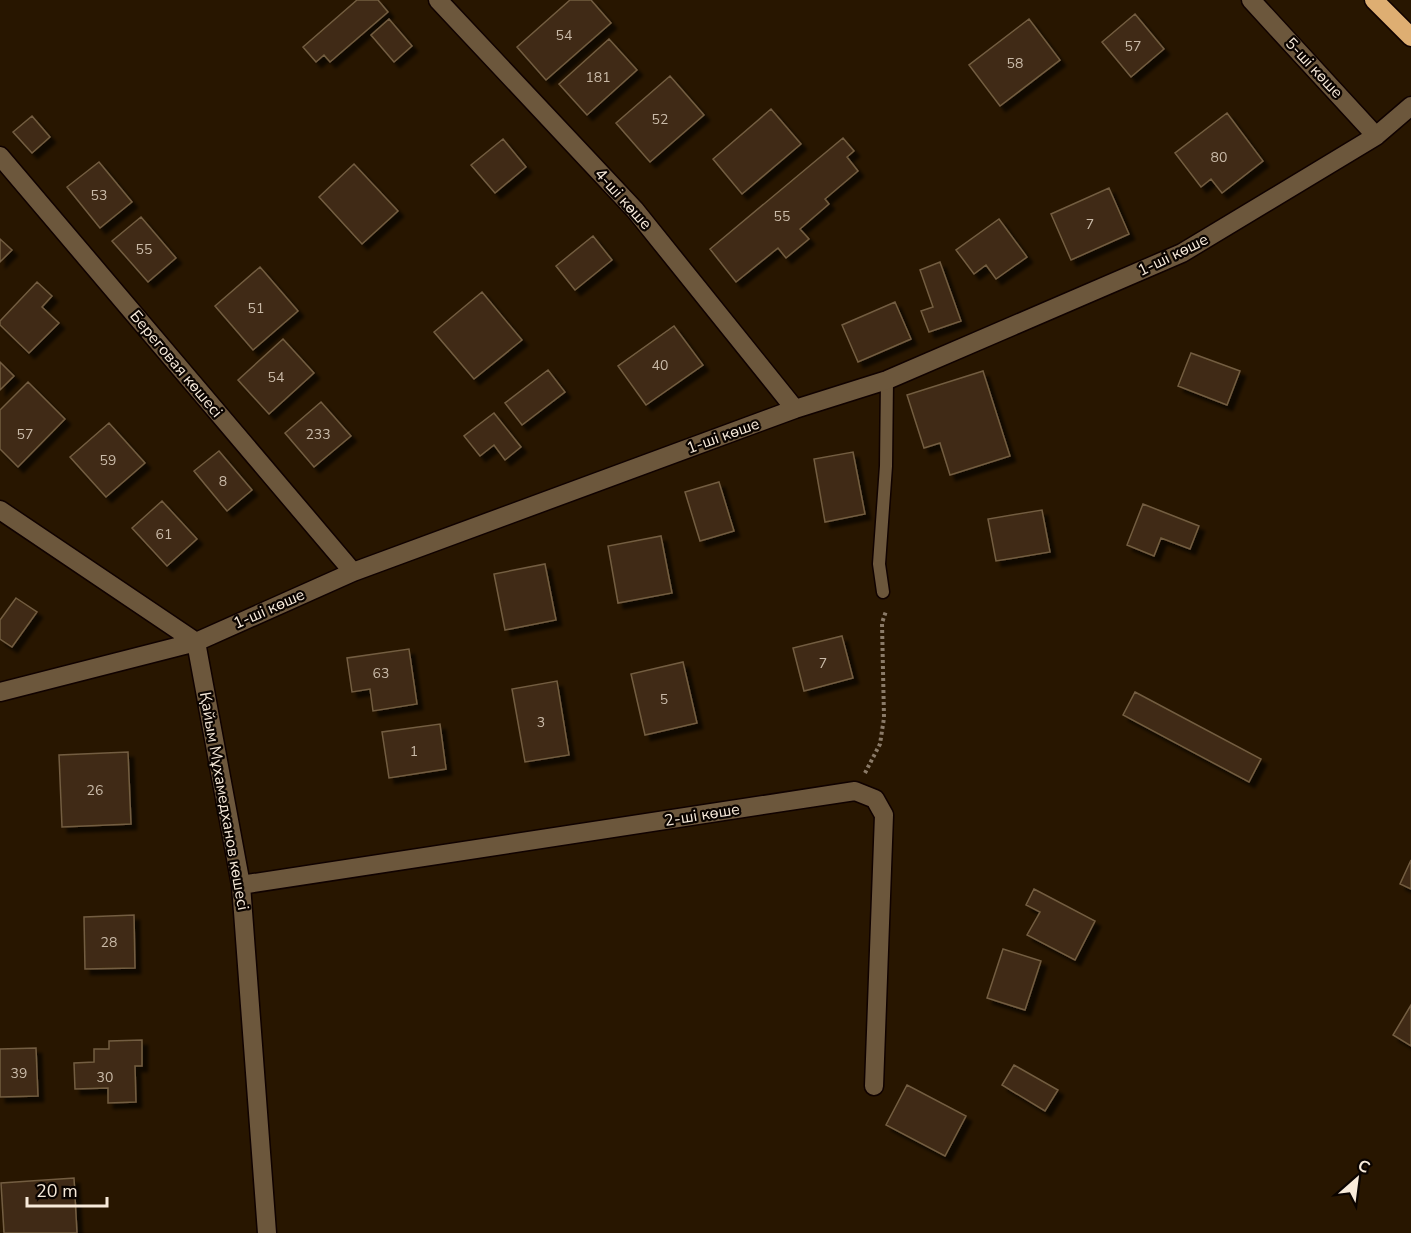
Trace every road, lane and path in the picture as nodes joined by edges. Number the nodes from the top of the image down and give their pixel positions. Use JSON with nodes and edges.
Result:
{"nodes":[{"id":1,"x":438,"y":0,"type":"edge"},
{"id":2,"x":1251,"y":0,"type":"edge"},
{"id":3,"x":1374,"y":0,"type":"edge"},
{"id":4,"x":1411,"y":37,"type":"edge"},
{"id":5,"x":1411,"y":106,"type":"edge"},
{"id":6,"x":1376,"y":136,"type":"junction"},
{"id":7,"x":0,"y":156,"type":"edge"},
{"id":8,"x":888,"y":380,"type":"junction"},
{"id":9,"x":795,"y":409,"type":"junction"},
{"id":10,"x":0,"y":510,"type":"edge"},
{"id":11,"x":353,"y":572,"type":"junction"},
{"id":12,"x":883,"y":592,"type":"joint"},
{"id":13,"x":196,"y":642,"type":"junction"},
{"id":14,"x":0,"y":692,"type":"edge"},
{"id":15,"x":855,"y":791,"type":"junction"},
{"id":16,"x":242,"y":885,"type":"junction"},
{"id":17,"x":874,"y":1086,"type":"dead end"},
{"id":18,"x":267,"y":1233,"type":"edge"}],
"edges":[{"from":1,"to":9,"type":"street","name":"4-шi көше"},
{"from":2,"to":6,"type":"street","name":"5-шi көше"},
{"from":3,"to":4,"type":"highway"},
{"from":5,"to":6,"type":"street","name":"1-ші көше"},
{"from":6,"to":8,"type":"street","name":"1-ші көше"},
{"from":7,"to":11,"type":"street","name":"Береговая көшесі"},
{"from":8,"to":9,"type":"street","name":"1-ші көше"},
{"from":8,"to":12,"type":"lane"},
{"from":9,"to":11,"type":"street","name":"1-ші көше"},
{"from":10,"to":13,"type":"street"},
{"from":11,"to":13,"type":"street","name":"1-ші көше"},
{"from":12,"to":15,"type":"path"},
{"from":13,"to":14,"type":"street","name":"1-ші көше"},
{"from":13,"to":16,"type":"street","name":"Қайым Мұхамедханов көшесi"},
{"from":15,"to":16,"type":"street","name":"2-ші көше"},
{"from":15,"to":17,"type":"street"},
{"from":16,"to":18,"type":"street","name":"Қайым Мұхамедханов көшесi"}]}
